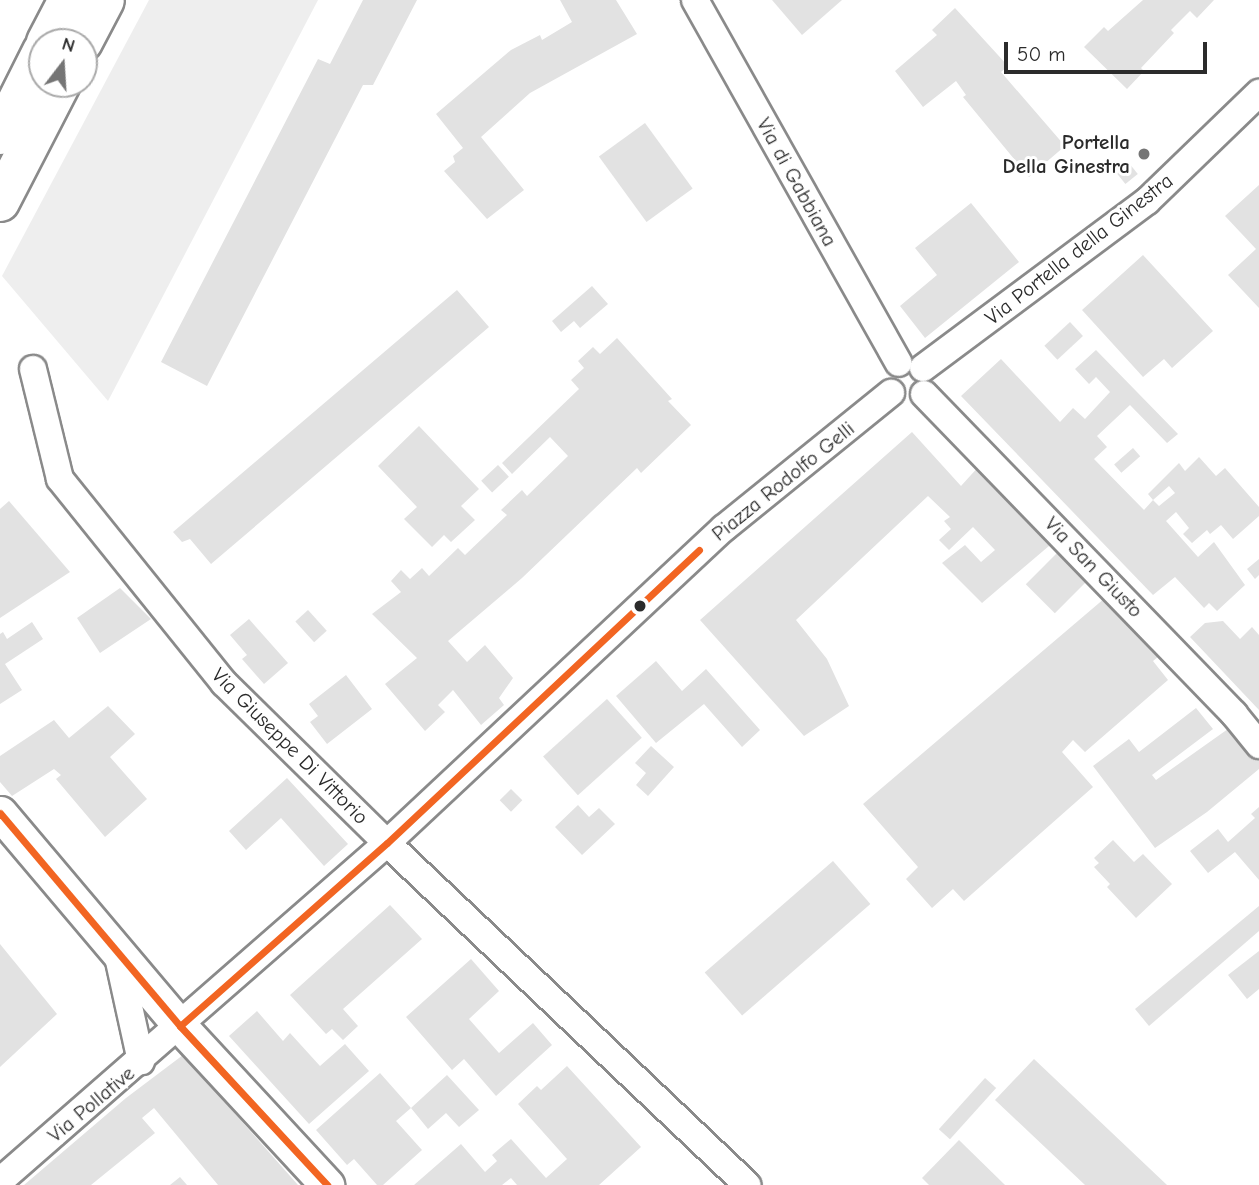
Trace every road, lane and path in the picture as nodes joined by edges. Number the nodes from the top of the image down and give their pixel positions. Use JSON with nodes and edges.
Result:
{"nodes":[{"id":1,"x":68,"y":0,"type":"edge"},
{"id":2,"x":105,"y":0,"type":"edge"},
{"id":3,"x":695,"y":0,"type":"edge"},
{"id":4,"x":53,"y":28,"type":"edge"},
{"id":5,"x":90,"y":28,"type":"edge"},
{"id":6,"x":28,"y":79,"type":"edge"},
{"id":7,"x":1259,"y":93,"type":"edge"},
{"id":8,"x":54,"y":98,"type":"edge"},
{"id":9,"x":0,"y":135,"type":"edge"},
{"id":10,"x":0,"y":202,"type":"edge"},
{"id":11,"x":33,"y":369,"type":"dead end"},
{"id":12,"x":915,"y":375,"type":"junction"},
{"id":13,"x":1259,"y":745,"type":"edge"},
{"id":14,"x":0,"y":813,"type":"edge"},
{"id":15,"x":387,"y":843,"type":"junction"},
{"id":16,"x":117,"y":953,"type":"junction"},
{"id":17,"x":180,"y":1026,"type":"junction"},
{"id":18,"x":141,"y":1061,"type":"junction"},
{"id":19,"x":0,"y":1181,"type":"edge"},
{"id":20,"x":327,"y":1185,"type":"edge"},
{"id":21,"x":748,"y":1185,"type":"edge"}],
"edges":[{"from":1,"to":4,"type":"main road"},
{"from":2,"to":5,"type":"main road"},
{"from":3,"to":12,"type":"street","name":"Via di Gabbiana"},
{"from":6,"to":9,"type":"main road"},
{"from":7,"to":12,"type":"street","name":"Via Portella della Ginestra"},
{"from":8,"to":10,"type":"main road"},
{"from":11,"to":15,"type":"street","name":"Via Giuseppe Di Vittorio"},
{"from":12,"to":13,"type":"street","name":"Via San Giusto"},
{"from":12,"to":15,"type":"street","name":"Piazza Rodolfo Gelli"},
{"from":14,"to":16,"type":"street"},
{"from":15,"to":17,"type":"street","name":"Piazza Rodolfo Gelli"},
{"from":15,"to":21,"type":"street","name":"Via Giuseppe Di Vittorio"},
{"from":16,"to":17,"type":"street"},
{"from":16,"to":18,"type":"street"},
{"from":17,"to":18,"type":"street","name":"Via Pollative"},
{"from":17,"to":20,"type":"street"},
{"from":18,"to":19,"type":"street","name":"Via Pollative"}]}
